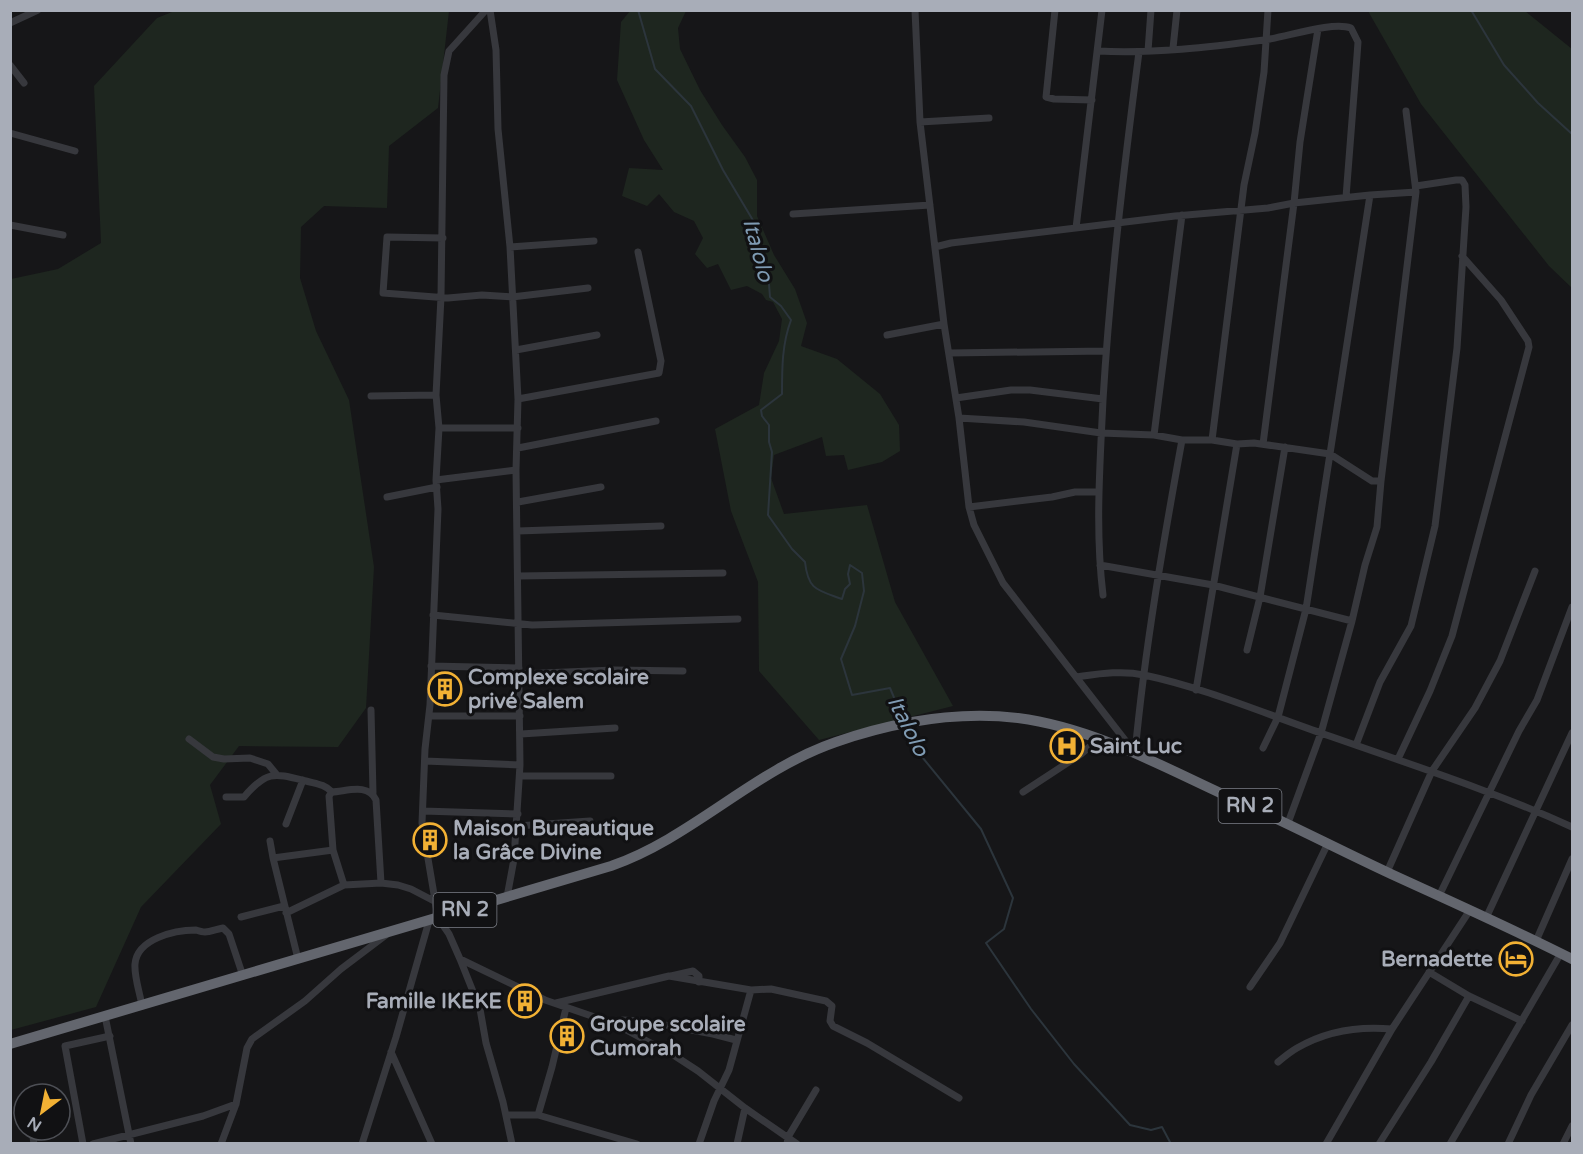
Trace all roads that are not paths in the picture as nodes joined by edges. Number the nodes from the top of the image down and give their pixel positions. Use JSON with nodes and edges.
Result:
{"nodes":[{"id":1,"x":38,"y":10,"type":"edge"},
{"id":2,"x":488,"y":10,"type":"edge"},
{"id":3,"x":915,"y":10,"type":"edge"},
{"id":4,"x":1055,"y":10,"type":"edge"},
{"id":5,"x":1102,"y":10,"type":"edge"},
{"id":6,"x":1151,"y":10,"type":"edge"},
{"id":7,"x":1177,"y":10,"type":"edge"},
{"id":8,"x":1268,"y":10,"type":"edge"},
{"id":9,"x":10,"y":23,"type":"edge"},
{"id":10,"x":1318,"y":29,"type":"junction"},
{"id":11,"x":1266,"y":39,"type":"junction"},
{"id":12,"x":1173,"y":48,"type":"junction"},
{"id":13,"x":1098,"y":51,"type":"junction"},
{"id":14,"x":1144,"y":51,"type":"junction"},
{"id":15,"x":10,"y":65,"type":"edge"},
{"id":16,"x":24,"y":83,"type":"dead end"},
{"id":17,"x":1092,"y":100,"type":"junction"},
{"id":18,"x":1406,"y":111,"type":"dead end"},
{"id":19,"x":989,"y":118,"type":"dead end"},
{"id":20,"x":920,"y":122,"type":"junction"},
{"id":21,"x":10,"y":134,"type":"edge"},
{"id":22,"x":75,"y":151,"type":"dead end"},
{"id":23,"x":1416,"y":189,"type":"junction"},
{"id":24,"x":1370,"y":195,"type":"junction"},
{"id":25,"x":1346,"y":197,"type":"junction"},
{"id":26,"x":1294,"y":203,"type":"junction"},
{"id":27,"x":930,"y":205,"type":"junction"},
{"id":28,"x":1241,"y":210,"type":"junction"},
{"id":29,"x":793,"y":214,"type":"dead end"},
{"id":30,"x":1182,"y":215,"type":"junction"},
{"id":31,"x":1117,"y":223,"type":"junction"},
{"id":32,"x":10,"y":225,"type":"edge"},
{"id":33,"x":1076,"y":228,"type":"junction"},
{"id":34,"x":63,"y":236,"type":"dead end"},
{"id":35,"x":442,"y":238,"type":"junction"},
{"id":36,"x":594,"y":241,"type":"dead end"},
{"id":37,"x":510,"y":247,"type":"junction"},
{"id":38,"x":935,"y":247,"type":"junction"},
{"id":39,"x":638,"y":252,"type":"dead end"},
{"id":40,"x":1462,"y":256,"type":"junction"},
{"id":41,"x":588,"y":288,"type":"dead end"},
{"id":42,"x":441,"y":297,"type":"junction"},
{"id":43,"x":512,"y":297,"type":"junction"},
{"id":44,"x":944,"y":324,"type":"junction"},
{"id":45,"x":597,"y":334,"type":"dead end"},
{"id":46,"x":887,"y":335,"type":"dead end"},
{"id":47,"x":516,"y":350,"type":"junction"},
{"id":48,"x":1106,"y":351,"type":"junction"},
{"id":49,"x":949,"y":353,"type":"junction"},
{"id":50,"x":436,"y":395,"type":"junction"},
{"id":51,"x":372,"y":396,"type":"dead end"},
{"id":52,"x":956,"y":398,"type":"junction"},
{"id":53,"x":518,"y":399,"type":"junction"},
{"id":54,"x":1103,"y":399,"type":"junction"},
{"id":55,"x":959,"y":418,"type":"junction"},
{"id":56,"x":656,"y":421,"type":"dead end"},
{"id":57,"x":518,"y":428,"type":"junction"},
{"id":58,"x":439,"y":429,"type":"junction"},
{"id":59,"x":1101,"y":434,"type":"junction"},
{"id":60,"x":1154,"y":435,"type":"junction"},
{"id":61,"x":1182,"y":440,"type":"junction"},
{"id":62,"x":1212,"y":440,"type":"junction"},
{"id":63,"x":1237,"y":444,"type":"junction"},
{"id":64,"x":1263,"y":444,"type":"junction"},
{"id":65,"x":1285,"y":447,"type":"junction"},
{"id":66,"x":518,"y":448,"type":"junction"},
{"id":67,"x":1330,"y":454,"type":"junction"},
{"id":68,"x":516,"y":470,"type":"junction"},
{"id":69,"x":1381,"y":481,"type":"junction"},
{"id":70,"x":437,"y":483,"type":"junction"},
{"id":71,"x":601,"y":487,"type":"dead end"},
{"id":72,"x":1099,"y":492,"type":"junction"},
{"id":73,"x":387,"y":497,"type":"dead end"},
{"id":74,"x":518,"y":502,"type":"junction"},
{"id":75,"x":969,"y":507,"type":"junction"},
{"id":76,"x":661,"y":526,"type":"dead end"},
{"id":77,"x":518,"y":531,"type":"junction"},
{"id":78,"x":1100,"y":565,"type":"junction"},
{"id":79,"x":1535,"y":571,"type":"dead end"},
{"id":80,"x":723,"y":573,"type":"dead end"},
{"id":81,"x":1158,"y":574,"type":"junction"},
{"id":82,"x":518,"y":576,"type":"junction"},
{"id":83,"x":1214,"y":585,"type":"junction"},
{"id":84,"x":1103,"y":595,"type":"dead end"},
{"id":85,"x":1260,"y":597,"type":"junction"},
{"id":86,"x":1572,"y":607,"type":"edge"},
{"id":87,"x":1306,"y":609,"type":"junction"},
{"id":88,"x":433,"y":615,"type":"junction"},
{"id":89,"x":738,"y":619,"type":"dead end"},
{"id":90,"x":1352,"y":621,"type":"junction"},
{"id":91,"x":518,"y":624,"type":"junction"},
{"id":92,"x":1248,"y":650,"type":"dead end"},
{"id":93,"x":432,"y":666,"type":"junction"},
{"id":94,"x":519,"y":671,"type":"junction"},
{"id":95,"x":683,"y":671,"type":"dead end"},
{"id":96,"x":1143,"y":675,"type":"junction"},
{"id":97,"x":1076,"y":677,"type":"junction"},
{"id":98,"x":1196,"y":690,"type":"junction"},
{"id":99,"x":371,"y":710,"type":"dead end"},
{"id":100,"x":429,"y":716,"type":"junction"},
{"id":101,"x":520,"y":716,"type":"junction"},
{"id":102,"x":1278,"y":717,"type":"junction"},
{"id":103,"x":615,"y":728,"type":"dead end"},
{"id":104,"x":1321,"y":733,"type":"junction"},
{"id":105,"x":1572,"y":733,"type":"edge"},
{"id":106,"x":520,"y":734,"type":"junction"},
{"id":107,"x":1100,"y":738,"type":"junction"},
{"id":108,"x":189,"y":739,"type":"dead end"},
{"id":109,"x":1356,"y":745,"type":"junction"},
{"id":110,"x":1263,"y":748,"type":"dead end"},
{"id":111,"x":1135,"y":753,"type":"junction"},
{"id":112,"x":1398,"y":759,"type":"junction"},
{"id":113,"x":425,"y":761,"type":"junction"},
{"id":114,"x":520,"y":765,"type":"junction"},
{"id":115,"x":1432,"y":771,"type":"junction"},
{"id":116,"x":277,"y":775,"type":"junction"},
{"id":117,"x":520,"y":776,"type":"junction"},
{"id":118,"x":611,"y":776,"type":"dead end"},
{"id":119,"x":303,"y":780,"type":"junction"},
{"id":120,"x":332,"y":792,"type":"junction"},
{"id":121,"x":1023,"y":792,"type":"dead end"},
{"id":122,"x":1490,"y":792,"type":"junction"},
{"id":123,"x":373,"y":793,"type":"junction"},
{"id":124,"x":226,"y":797,"type":"dead end"},
{"id":125,"x":1536,"y":810,"type":"junction"},
{"id":126,"x":423,"y":811,"type":"junction"},
{"id":127,"x":518,"y":814,"type":"junction"},
{"id":128,"x":590,"y":821,"type":"dead end"},
{"id":129,"x":286,"y":824,"type":"dead end"},
{"id":130,"x":1288,"y":824,"type":"junction"},
{"id":131,"x":518,"y":826,"type":"junction"},
{"id":132,"x":1572,"y":827,"type":"edge"},
{"id":133,"x":270,"y":841,"type":"dead end"},
{"id":134,"x":1328,"y":843,"type":"junction"},
{"id":135,"x":333,"y":850,"type":"junction"},
{"id":136,"x":273,"y":858,"type":"junction"},
{"id":137,"x":1572,"y":859,"type":"edge"},
{"id":138,"x":1387,"y":872,"type":"junction"},
{"id":139,"x":381,"y":883,"type":"junction"},
{"id":140,"x":344,"y":885,"type":"junction"},
{"id":141,"x":1439,"y":896,"type":"junction"},
{"id":142,"x":507,"y":897,"type":"junction"},
{"id":143,"x":434,"y":901,"type":"junction"},
{"id":144,"x":285,"y":910,"type":"junction"},
{"id":145,"x":1470,"y":910,"type":"junction"},
{"id":146,"x":241,"y":917,"type":"dead end"},
{"id":147,"x":1486,"y":918,"type":"junction"},
{"id":148,"x":434,"y":919,"type":"junction"},
{"id":149,"x":388,"y":933,"type":"junction"},
{"id":150,"x":1536,"y":941,"type":"junction"},
{"id":151,"x":1561,"y":953,"type":"junction"},
{"id":152,"x":298,"y":959,"type":"junction"},
{"id":153,"x":460,"y":959,"type":"junction"},
{"id":154,"x":1572,"y":959,"type":"edge"},
{"id":155,"x":1429,"y":972,"type":"junction"},
{"id":156,"x":243,"y":976,"type":"junction"},
{"id":157,"x":1250,"y":987,"type":"dead end"},
{"id":158,"x":752,"y":990,"type":"junction"},
{"id":159,"x":1470,"y":996,"type":"junction"},
{"id":160,"x":554,"y":1003,"type":"junction"},
{"id":161,"x":142,"y":1006,"type":"junction"},
{"id":162,"x":566,"y":1008,"type":"junction"},
{"id":163,"x":105,"y":1016,"type":"junction"},
{"id":164,"x":1522,"y":1021,"type":"junction"},
{"id":165,"x":615,"y":1024,"type":"junction"},
{"id":166,"x":1572,"y":1025,"type":"edge"},
{"id":167,"x":1392,"y":1029,"type":"junction"},
{"id":168,"x":110,"y":1036,"type":"junction"},
{"id":169,"x":736,"y":1040,"type":"junction"},
{"id":170,"x":10,"y":1044,"type":"edge"},
{"id":171,"x":391,"y":1052,"type":"junction"},
{"id":172,"x":1278,"y":1062,"type":"dead end"},
{"id":173,"x":720,"y":1090,"type":"junction"},
{"id":174,"x":816,"y":1090,"type":"dead end"},
{"id":175,"x":959,"y":1098,"type":"dead end"},
{"id":176,"x":236,"y":1104,"type":"junction"},
{"id":177,"x":744,"y":1108,"type":"junction"},
{"id":178,"x":506,"y":1115,"type":"junction"},
{"id":179,"x":538,"y":1115,"type":"junction"},
{"id":180,"x":1572,"y":1126,"type":"edge"},
{"id":181,"x":130,"y":1140,"type":"edge"},
{"id":182,"x":788,"y":1140,"type":"edge"},
{"id":183,"x":83,"y":1143,"type":"edge"},
{"id":184,"x":93,"y":1143,"type":"edge"},
{"id":185,"x":221,"y":1143,"type":"edge"},
{"id":186,"x":362,"y":1143,"type":"edge"},
{"id":187,"x":432,"y":1143,"type":"edge"},
{"id":188,"x":512,"y":1143,"type":"edge"},
{"id":189,"x":637,"y":1143,"type":"edge"},
{"id":190,"x":699,"y":1143,"type":"edge"},
{"id":191,"x":736,"y":1143,"type":"edge"},
{"id":192,"x":797,"y":1143,"type":"edge"},
{"id":193,"x":1326,"y":1143,"type":"edge"},
{"id":194,"x":1379,"y":1143,"type":"edge"},
{"id":195,"x":1450,"y":1143,"type":"edge"},
{"id":196,"x":1508,"y":1143,"type":"edge"},
{"id":197,"x":1563,"y":1143,"type":"edge"}],
"edges":[{"from":1,"to":9,"type":"street"},
{"from":2,"to":35,"type":"street"},
{"from":2,"to":37,"type":"street"},
{"from":3,"to":20,"type":"street"},
{"from":4,"to":17,"type":"street"},
{"from":5,"to":13,"type":"street"},
{"from":6,"to":14,"type":"street"},
{"from":7,"to":12,"type":"street"},
{"from":8,"to":11,"type":"street"},
{"from":10,"to":11,"type":"street"},
{"from":10,"to":25,"type":"street"},
{"from":10,"to":26,"type":"street"},
{"from":11,"to":12,"type":"street"},
{"from":11,"to":28,"type":"street"},
{"from":12,"to":14,"type":"street"},
{"from":13,"to":14,"type":"street"},
{"from":13,"to":17,"type":"street"},
{"from":14,"to":31,"type":"street"},
{"from":15,"to":16,"type":"street"},
{"from":17,"to":33,"type":"street"},
{"from":18,"to":23,"type":"street"},
{"from":19,"to":20,"type":"street"},
{"from":20,"to":27,"type":"street"},
{"from":21,"to":22,"type":"street"},
{"from":23,"to":24,"type":"street"},
{"from":23,"to":40,"type":"street"},
{"from":23,"to":69,"type":"street"},
{"from":24,"to":25,"type":"street"},
{"from":24,"to":67,"type":"street"},
{"from":25,"to":26,"type":"street"},
{"from":26,"to":28,"type":"street"},
{"from":26,"to":64,"type":"street"},
{"from":27,"to":29,"type":"street"},
{"from":27,"to":38,"type":"street"},
{"from":28,"to":30,"type":"street"},
{"from":28,"to":62,"type":"street"},
{"from":30,"to":31,"type":"street"},
{"from":30,"to":60,"type":"street"},
{"from":31,"to":33,"type":"street"},
{"from":31,"to":48,"type":"street"},
{"from":32,"to":34,"type":"street"},
{"from":33,"to":38,"type":"street"},
{"from":35,"to":42,"type":"street"},
{"from":35,"to":42,"type":"street"},
{"from":36,"to":37,"type":"street"},
{"from":37,"to":43,"type":"street"},
{"from":38,"to":44,"type":"street"},
{"from":39,"to":53,"type":"street"},
{"from":40,"to":109,"type":"street"},
{"from":40,"to":112,"type":"street"},
{"from":41,"to":43,"type":"street"},
{"from":42,"to":43,"type":"street"},
{"from":42,"to":50,"type":"street"},
{"from":43,"to":47,"type":"street"},
{"from":44,"to":46,"type":"street"},
{"from":44,"to":49,"type":"street"},
{"from":45,"to":47,"type":"street"},
{"from":47,"to":53,"type":"street"},
{"from":48,"to":49,"type":"street"},
{"from":48,"to":54,"type":"street"},
{"from":49,"to":52,"type":"street"},
{"from":50,"to":51,"type":"street"},
{"from":50,"to":58,"type":"street"},
{"from":52,"to":54,"type":"street"},
{"from":52,"to":55,"type":"street"},
{"from":53,"to":57,"type":"street"},
{"from":54,"to":59,"type":"street"},
{"from":55,"to":59,"type":"street"},
{"from":55,"to":75,"type":"street"},
{"from":56,"to":66,"type":"street"},
{"from":57,"to":58,"type":"street"},
{"from":57,"to":66,"type":"street"},
{"from":58,"to":70,"type":"street"},
{"from":59,"to":60,"type":"street"},
{"from":59,"to":72,"type":"street"},
{"from":60,"to":61,"type":"street"},
{"from":61,"to":62,"type":"street"},
{"from":61,"to":81,"type":"street"},
{"from":62,"to":63,"type":"street"},
{"from":63,"to":64,"type":"street"},
{"from":63,"to":83,"type":"street"},
{"from":64,"to":65,"type":"street"},
{"from":65,"to":67,"type":"street"},
{"from":65,"to":85,"type":"street"},
{"from":66,"to":68,"type":"street"},
{"from":67,"to":69,"type":"street"},
{"from":67,"to":87,"type":"street"},
{"from":68,"to":70,"type":"street"},
{"from":68,"to":74,"type":"street"},
{"from":69,"to":90,"type":"street"},
{"from":70,"to":73,"type":"street"},
{"from":70,"to":88,"type":"street"},
{"from":71,"to":74,"type":"street"},
{"from":72,"to":75,"type":"street"},
{"from":72,"to":78,"type":"street"},
{"from":74,"to":77,"type":"street"},
{"from":75,"to":97,"type":"street"},
{"from":76,"to":77,"type":"street"},
{"from":77,"to":82,"type":"street"},
{"from":78,"to":81,"type":"street"},
{"from":78,"to":84,"type":"street"},
{"from":79,"to":115,"type":"street"},
{"from":80,"to":82,"type":"street"},
{"from":81,"to":83,"type":"street"},
{"from":81,"to":96,"type":"street"},
{"from":82,"to":91,"type":"street"},
{"from":83,"to":85,"type":"street"},
{"from":83,"to":98,"type":"street"},
{"from":85,"to":87,"type":"street"},
{"from":85,"to":92,"type":"street"},
{"from":86,"to":122,"type":"street"},
{"from":87,"to":90,"type":"street"},
{"from":87,"to":102,"type":"street"},
{"from":88,"to":91,"type":"street"},
{"from":88,"to":93,"type":"street"},
{"from":89,"to":91,"type":"street"},
{"from":90,"to":104,"type":"street"},
{"from":91,"to":94,"type":"street"},
{"from":93,"to":94,"type":"street"},
{"from":93,"to":100,"type":"street"},
{"from":94,"to":95,"type":"street"},
{"from":94,"to":101,"type":"street"},
{"from":96,"to":97,"type":"street"},
{"from":96,"to":98,"type":"street"},
{"from":96,"to":111,"type":"street"},
{"from":97,"to":111,"type":"street"},
{"from":98,"to":102,"type":"street"},
{"from":99,"to":123,"type":"street"},
{"from":100,"to":101,"type":"street"},
{"from":100,"to":113,"type":"street"},
{"from":101,"to":106,"type":"street"},
{"from":102,"to":104,"type":"street"},
{"from":102,"to":110,"type":"street"},
{"from":103,"to":106,"type":"street"},
{"from":104,"to":109,"type":"street"},
{"from":104,"to":130,"type":"street"},
{"from":105,"to":125,"type":"street"},
{"from":106,"to":114,"type":"street"},
{"from":107,"to":111,"type":"highway","number":"RN 2"},
{"from":107,"to":121,"type":"street"},
{"from":107,"to":142,"type":"highway","number":"RN 2"},
{"from":108,"to":116,"type":"street"},
{"from":109,"to":112,"type":"street"},
{"from":111,"to":130,"type":"highway","number":"RN 2"},
{"from":112,"to":115,"type":"street"},
{"from":113,"to":114,"type":"street"},
{"from":113,"to":126,"type":"street"},
{"from":114,"to":117,"type":"street"},
{"from":115,"to":122,"type":"street"},
{"from":115,"to":138,"type":"street"},
{"from":116,"to":119,"type":"street"},
{"from":116,"to":124,"type":"street"},
{"from":117,"to":118,"type":"street"},
{"from":117,"to":127,"type":"street"},
{"from":119,"to":120,"type":"street"},
{"from":119,"to":129,"type":"street"},
{"from":120,"to":123,"type":"street"},
{"from":120,"to":135,"type":"street"},
{"from":122,"to":125,"type":"street"},
{"from":122,"to":141,"type":"street"},
{"from":123,"to":139,"type":"street"},
{"from":125,"to":132,"type":"street"},
{"from":125,"to":147,"type":"street"},
{"from":126,"to":127,"type":"street"},
{"from":126,"to":143,"type":"street"},
{"from":127,"to":131,"type":"street"},
{"from":128,"to":131,"type":"street"},
{"from":130,"to":134,"type":"highway","number":"RN 2"},
{"from":131,"to":142,"type":"street"},
{"from":133,"to":136,"type":"street"},
{"from":134,"to":138,"type":"highway","number":"RN 2"},
{"from":134,"to":157,"type":"street"},
{"from":135,"to":136,"type":"street"},
{"from":135,"to":140,"type":"street"},
{"from":136,"to":144,"type":"street"},
{"from":137,"to":150,"type":"street"},
{"from":138,"to":141,"type":"highway","number":"RN 2"},
{"from":139,"to":140,"type":"street"},
{"from":139,"to":143,"type":"street"},
{"from":140,"to":144,"type":"street"},
{"from":141,"to":145,"type":"highway","number":"RN 2"},
{"from":142,"to":148,"type":"highway","number":"RN 2"},
{"from":143,"to":148,"type":"street"},
{"from":144,"to":146,"type":"street"},
{"from":144,"to":152,"type":"street"},
{"from":145,"to":147,"type":"highway","number":"RN 2"},
{"from":145,"to":155,"type":"street"},
{"from":147,"to":150,"type":"highway","number":"RN 2"},
{"from":148,"to":149,"type":"highway","number":"RN 2"},
{"from":148,"to":153,"type":"street"},
{"from":148,"to":171,"type":"street"},
{"from":149,"to":152,"type":"highway","number":"RN 2"},
{"from":149,"to":176,"type":"street"},
{"from":150,"to":151,"type":"highway","number":"RN 2"},
{"from":151,"to":154,"type":"highway","number":"RN 2"},
{"from":151,"to":164,"type":"street"},
{"from":152,"to":156,"type":"highway","number":"RN 2"},
{"from":153,"to":160,"type":"street"},
{"from":153,"to":178,"type":"street"},
{"from":155,"to":159,"type":"street"},
{"from":155,"to":167,"type":"street"},
{"from":156,"to":161,"type":"highway","number":"RN 2"},
{"from":156,"to":161,"type":"street"},
{"from":158,"to":160,"type":"street"},
{"from":158,"to":169,"type":"street"},
{"from":158,"to":175,"type":"street"},
{"from":159,"to":164,"type":"street"},
{"from":159,"to":194,"type":"street"},
{"from":160,"to":162,"type":"street"},
{"from":161,"to":163,"type":"highway","number":"RN 2"},
{"from":162,"to":165,"type":"street"},
{"from":162,"to":179,"type":"street"},
{"from":163,"to":168,"type":"street"},
{"from":163,"to":170,"type":"highway","number":"RN 2"},
{"from":164,"to":195,"type":"street"},
{"from":165,"to":169,"type":"street"},
{"from":165,"to":173,"type":"street"},
{"from":166,"to":196,"type":"street"},
{"from":167,"to":172,"type":"street"},
{"from":167,"to":193,"type":"street"},
{"from":168,"to":181,"type":"street"},
{"from":168,"to":183,"type":"street"},
{"from":169,"to":173,"type":"street"},
{"from":171,"to":186,"type":"street"},
{"from":171,"to":187,"type":"street"},
{"from":173,"to":177,"type":"street"},
{"from":173,"to":190,"type":"street"},
{"from":174,"to":182,"type":"street"},
{"from":176,"to":181,"type":"street"},
{"from":176,"to":185,"type":"street"},
{"from":177,"to":182,"type":"street"},
{"from":177,"to":191,"type":"street"},
{"from":178,"to":179,"type":"street"},
{"from":178,"to":188,"type":"street"},
{"from":179,"to":189,"type":"street"},
{"from":180,"to":197,"type":"street"},
{"from":181,"to":184,"type":"street"},
{"from":182,"to":192,"type":"street"}]}
